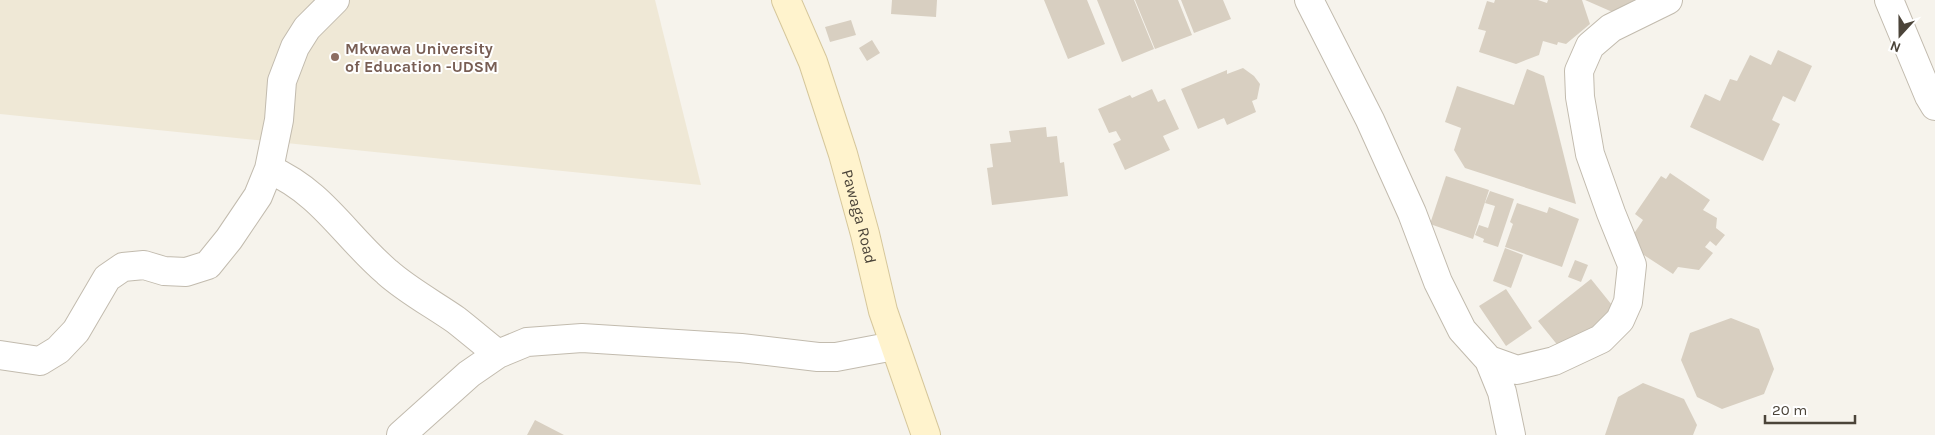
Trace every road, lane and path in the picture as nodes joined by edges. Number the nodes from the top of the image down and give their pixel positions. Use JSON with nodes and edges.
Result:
{"nodes":[{"id":1,"x":335,"y":0,"type":"edge"},
{"id":2,"x":786,"y":0,"type":"edge"},
{"id":3,"x":1309,"y":0,"type":"edge"},
{"id":4,"x":1668,"y":0,"type":"edge"},
{"id":5,"x":1889,"y":0,"type":"edge"},
{"id":6,"x":1935,"y":106,"type":"edge"},
{"id":7,"x":269,"y":169,"type":"junction"},
{"id":8,"x":894,"y":346,"type":"junction"},
{"id":9,"x":498,"y":354,"type":"junction"},
{"id":10,"x":0,"y":355,"type":"edge"},
{"id":11,"x":1489,"y":360,"type":"junction"},
{"id":12,"x":401,"y":435,"type":"edge"},
{"id":13,"x":926,"y":435,"type":"edge"},
{"id":14,"x":1511,"y":435,"type":"edge"}],
"edges":[{"from":1,"to":7,"type":"street"},
{"from":2,"to":8,"type":"main road","name":"Pawaga Road"},
{"from":3,"to":11,"type":"street"},
{"from":4,"to":11,"type":"street"},
{"from":5,"to":6,"type":"street"},
{"from":7,"to":9,"type":"street"},
{"from":7,"to":10,"type":"street"},
{"from":8,"to":9,"type":"street"},
{"from":8,"to":13,"type":"main road","name":"Pawaga Road"},
{"from":9,"to":12,"type":"street"},
{"from":11,"to":14,"type":"street"}]}
